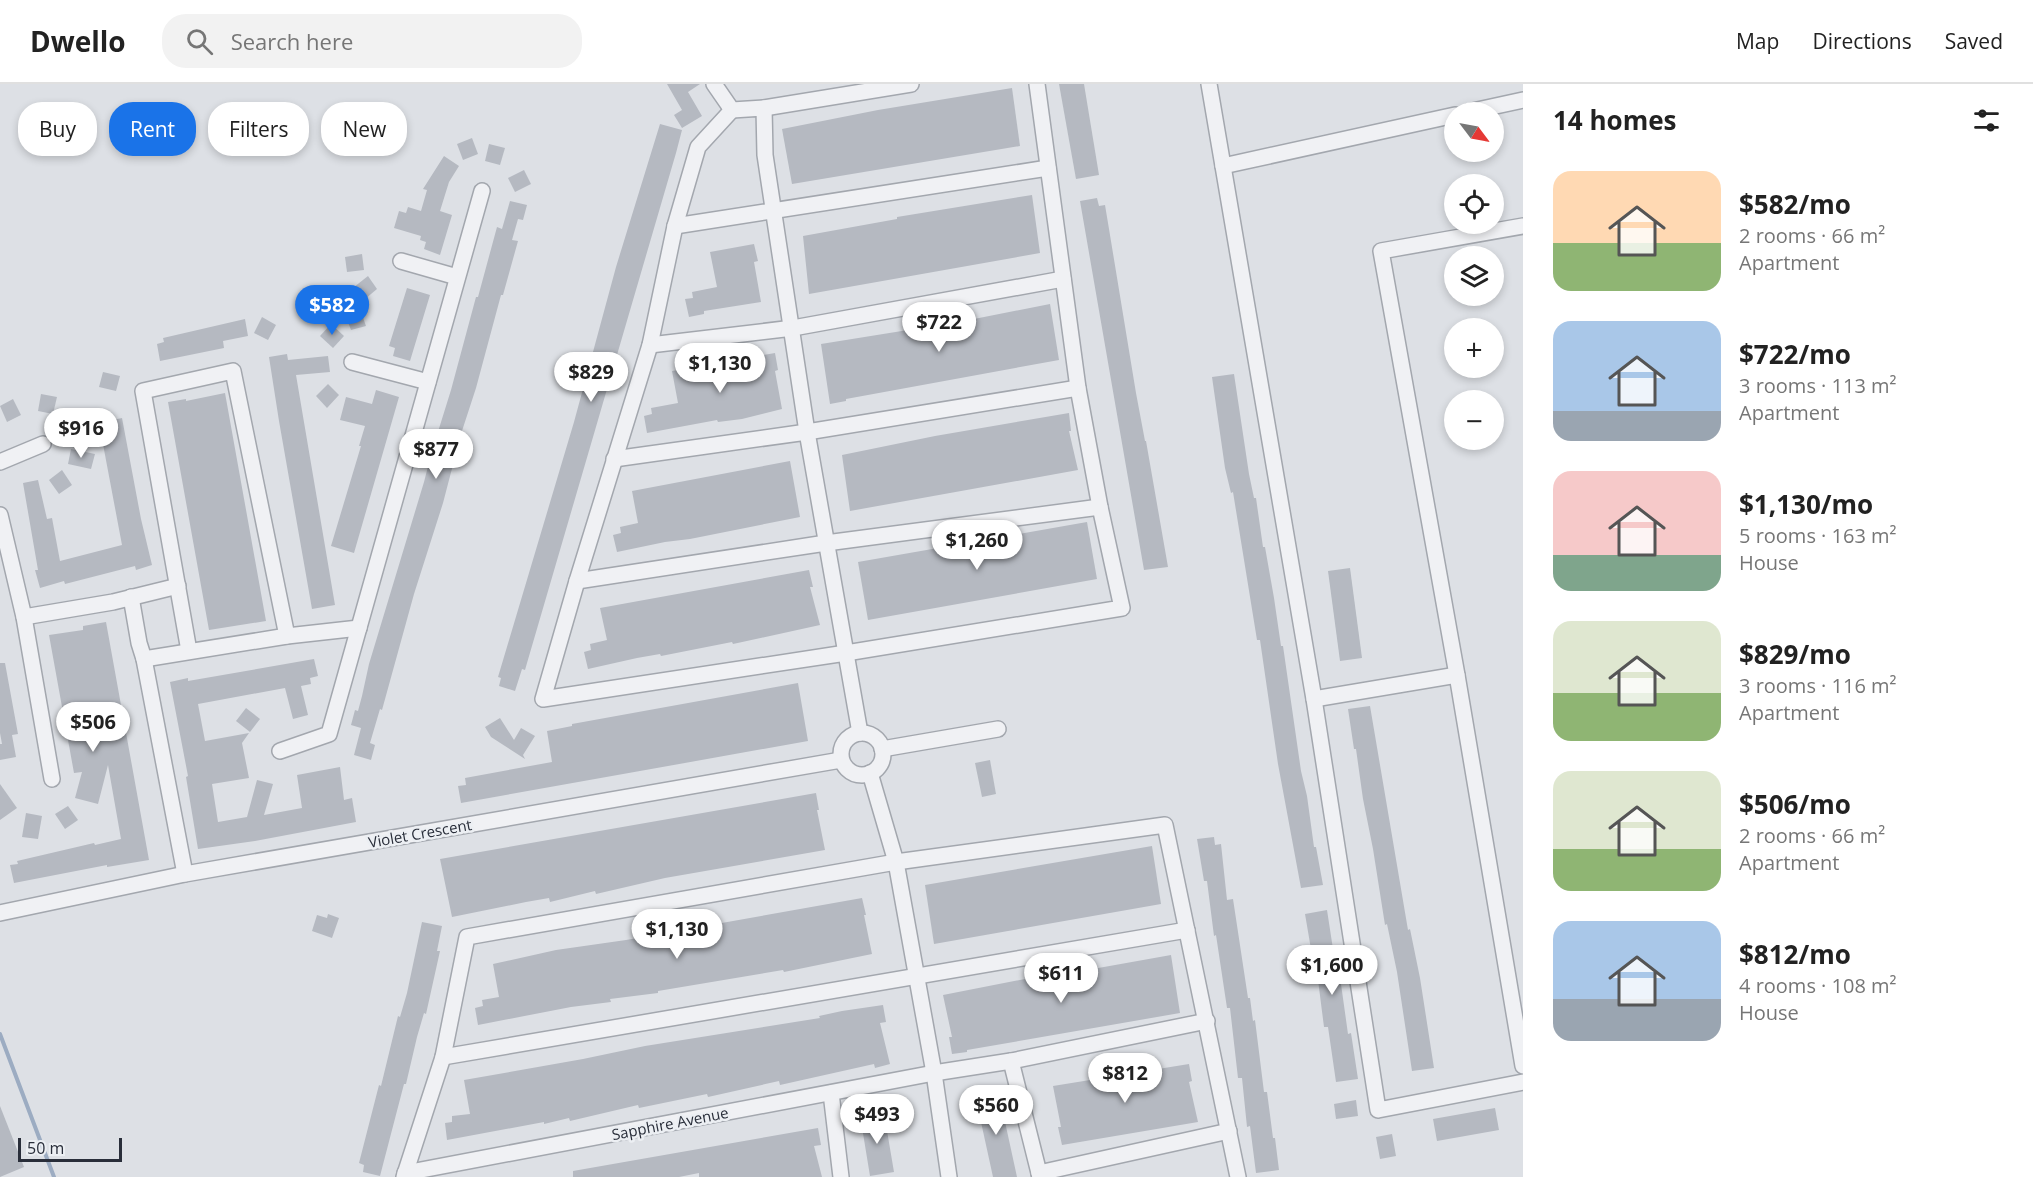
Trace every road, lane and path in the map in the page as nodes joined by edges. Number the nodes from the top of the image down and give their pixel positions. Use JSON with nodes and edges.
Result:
{"nodes":[{"id":1,"x":714,"y":84,"type":"edge"},
{"id":2,"x":911,"y":84,"type":"edge"},
{"id":3,"x":1037,"y":84,"type":"edge"},
{"id":4,"x":1209,"y":84,"type":"edge"},
{"id":5,"x":834,"y":90,"type":"edge"},
{"id":6,"x":1523,"y":100,"type":"edge"},
{"id":7,"x":1504,"y":104,"type":"edge"},
{"id":8,"x":764,"y":108,"type":"junction"},
{"id":9,"x":732,"y":110,"type":"junction"},
{"id":10,"x":1444,"y":117,"type":"edge"},
{"id":11,"x":1223,"y":166,"type":"junction"},
{"id":12,"x":1048,"y":168,"type":"junction"},
{"id":13,"x":482,"y":191,"type":"dead end"},
{"id":14,"x":774,"y":210,"type":"junction"},
{"id":15,"x":675,"y":226,"type":"junction"},
{"id":16,"x":1523,"y":226,"type":"edge"},
{"id":17,"x":401,"y":261,"type":"dead end"},
{"id":18,"x":457,"y":277,"type":"junction"},
{"id":19,"x":1063,"y":279,"type":"junction"},
{"id":20,"x":793,"y":328,"type":"junction"},
{"id":21,"x":650,"y":345,"type":"junction"},
{"id":22,"x":352,"y":362,"type":"dead end"},
{"id":23,"x":428,"y":382,"type":"junction"},
{"id":24,"x":1078,"y":388,"type":"junction"},
{"id":25,"x":807,"y":432,"type":"junction"},
{"id":26,"x":43,"y":444,"type":"dead end"},
{"id":27,"x":614,"y":459,"type":"junction"},
{"id":28,"x":0,"y":462,"type":"edge"},
{"id":29,"x":1100,"y":507,"type":"junction"},
{"id":30,"x":0,"y":515,"type":"edge"},
{"id":31,"x":826,"y":543,"type":"junction"},
{"id":32,"x":577,"y":580,"type":"junction"},
{"id":33,"x":178,"y":586,"type":"junction"},
{"id":34,"x":131,"y":597,"type":"junction"},
{"id":35,"x":24,"y":617,"type":"junction"},
{"id":36,"x":359,"y":628,"type":"junction"},
{"id":37,"x":287,"y":636,"type":"junction"},
{"id":38,"x":189,"y":651,"type":"junction"},
{"id":39,"x":846,"y":653,"type":"junction"},
{"id":40,"x":144,"y":659,"type":"junction"},
{"id":41,"x":1457,"y":675,"type":"junction"},
{"id":42,"x":1314,"y":699,"type":"junction"},
{"id":43,"x":998,"y":729,"type":"dead end"},
{"id":44,"x":860,"y":733,"type":"junction"},
{"id":45,"x":882,"y":749,"type":"junction"},
{"id":46,"x":280,"y":751,"type":"dead end"},
{"id":47,"x":841,"y":760,"type":"junction"},
{"id":48,"x":870,"y":773,"type":"junction"},
{"id":49,"x":52,"y":778,"type":"dead end"},
{"id":50,"x":896,"y":862,"type":"junction"},
{"id":51,"x":185,"y":874,"type":"junction"},
{"id":52,"x":0,"y":913,"type":"edge"},
{"id":53,"x":1187,"y":930,"type":"junction"},
{"id":54,"x":917,"y":977,"type":"junction"},
{"id":55,"x":1206,"y":1021,"type":"junction"},
{"id":56,"x":443,"y":1057,"type":"junction"},
{"id":57,"x":1011,"y":1060,"type":"junction"},
{"id":58,"x":1523,"y":1066,"type":"edge"},
{"id":59,"x":934,"y":1073,"type":"junction"},
{"id":60,"x":1523,"y":1082,"type":"edge"},
{"id":61,"x":831,"y":1093,"type":"junction"},
{"id":62,"x":1229,"y":1131,"type":"junction"},
{"id":63,"x":404,"y":1175,"type":"edge"},
{"id":64,"x":1039,"y":1175,"type":"edge"},
{"id":65,"x":841,"y":1177,"type":"edge"},
{"id":66,"x":949,"y":1177,"type":"edge"},
{"id":67,"x":1238,"y":1177,"type":"edge"}],
"edges":[{"from":1,"to":9,"type":"street"},
{"from":2,"to":5,"type":"street"},
{"from":3,"to":12,"type":"street"},
{"from":4,"to":11,"type":"street"},
{"from":5,"to":8,"type":"street"},
{"from":6,"to":7,"type":"street"},
{"from":8,"to":9,"type":"street"},
{"from":8,"to":14,"type":"street"},
{"from":9,"to":15,"type":"street"},
{"from":10,"to":11,"type":"street"},
{"from":11,"to":42,"type":"street"},
{"from":12,"to":14,"type":"street"},
{"from":12,"to":19,"type":"street"},
{"from":13,"to":18,"type":"street"},
{"from":14,"to":15,"type":"street"},
{"from":14,"to":20,"type":"street"},
{"from":15,"to":21,"type":"street"},
{"from":16,"to":41,"type":"street"},
{"from":17,"to":18,"type":"street"},
{"from":18,"to":23,"type":"street"},
{"from":19,"to":20,"type":"street"},
{"from":19,"to":24,"type":"street"},
{"from":20,"to":21,"type":"street"},
{"from":20,"to":25,"type":"street"},
{"from":21,"to":27,"type":"street"},
{"from":22,"to":23,"type":"street"},
{"from":23,"to":36,"type":"street"},
{"from":24,"to":25,"type":"street"},
{"from":24,"to":29,"type":"street"},
{"from":25,"to":27,"type":"street"},
{"from":25,"to":31,"type":"street"},
{"from":26,"to":28,"type":"street"},
{"from":27,"to":32,"type":"street"},
{"from":29,"to":31,"type":"street"},
{"from":29,"to":39,"type":"street"},
{"from":30,"to":35,"type":"street"},
{"from":31,"to":32,"type":"street"},
{"from":31,"to":39,"type":"street"},
{"from":32,"to":39,"type":"street"},
{"from":33,"to":34,"type":"street"},
{"from":33,"to":37,"type":"street"},
{"from":33,"to":38,"type":"street"},
{"from":34,"to":35,"type":"street"},
{"from":34,"to":40,"type":"street"},
{"from":35,"to":49,"type":"street"},
{"from":36,"to":37,"type":"street"},
{"from":36,"to":46,"type":"street"},
{"from":37,"to":38,"type":"street"},
{"from":38,"to":40,"type":"street"},
{"from":39,"to":44,"type":"street"},
{"from":40,"to":51,"type":"street"},
{"from":41,"to":42,"type":"street"},
{"from":41,"to":58,"type":"street"},
{"from":42,"to":60,"type":"street"},
{"from":43,"to":45,"type":"street"},
{"from":44,"to":45,"type":"street"},
{"from":44,"to":47,"type":"street"},
{"from":45,"to":48,"type":"street"},
{"from":47,"to":48,"type":"street"},
{"from":47,"to":51,"type":"street","name":"Violet Crescent"},
{"from":48,"to":50,"type":"street"},
{"from":50,"to":53,"type":"street"},
{"from":50,"to":54,"type":"street"},
{"from":50,"to":56,"type":"street"},
{"from":51,"to":52,"type":"street","name":"Violet Crescent"},
{"from":53,"to":54,"type":"street"},
{"from":53,"to":55,"type":"street"},
{"from":54,"to":56,"type":"street"},
{"from":54,"to":59,"type":"street"},
{"from":55,"to":57,"type":"street","name":"Sapphire Avenue"},
{"from":55,"to":62,"type":"street"},
{"from":56,"to":63,"type":"street"},
{"from":57,"to":59,"type":"street","name":"Sapphire Avenue"},
{"from":57,"to":64,"type":"street"},
{"from":59,"to":61,"type":"street","name":"Sapphire Avenue"},
{"from":59,"to":66,"type":"street"},
{"from":61,"to":63,"type":"street","name":"Sapphire Avenue"},
{"from":61,"to":65,"type":"street"},
{"from":62,"to":64,"type":"street"},
{"from":62,"to":67,"type":"street"}]}
